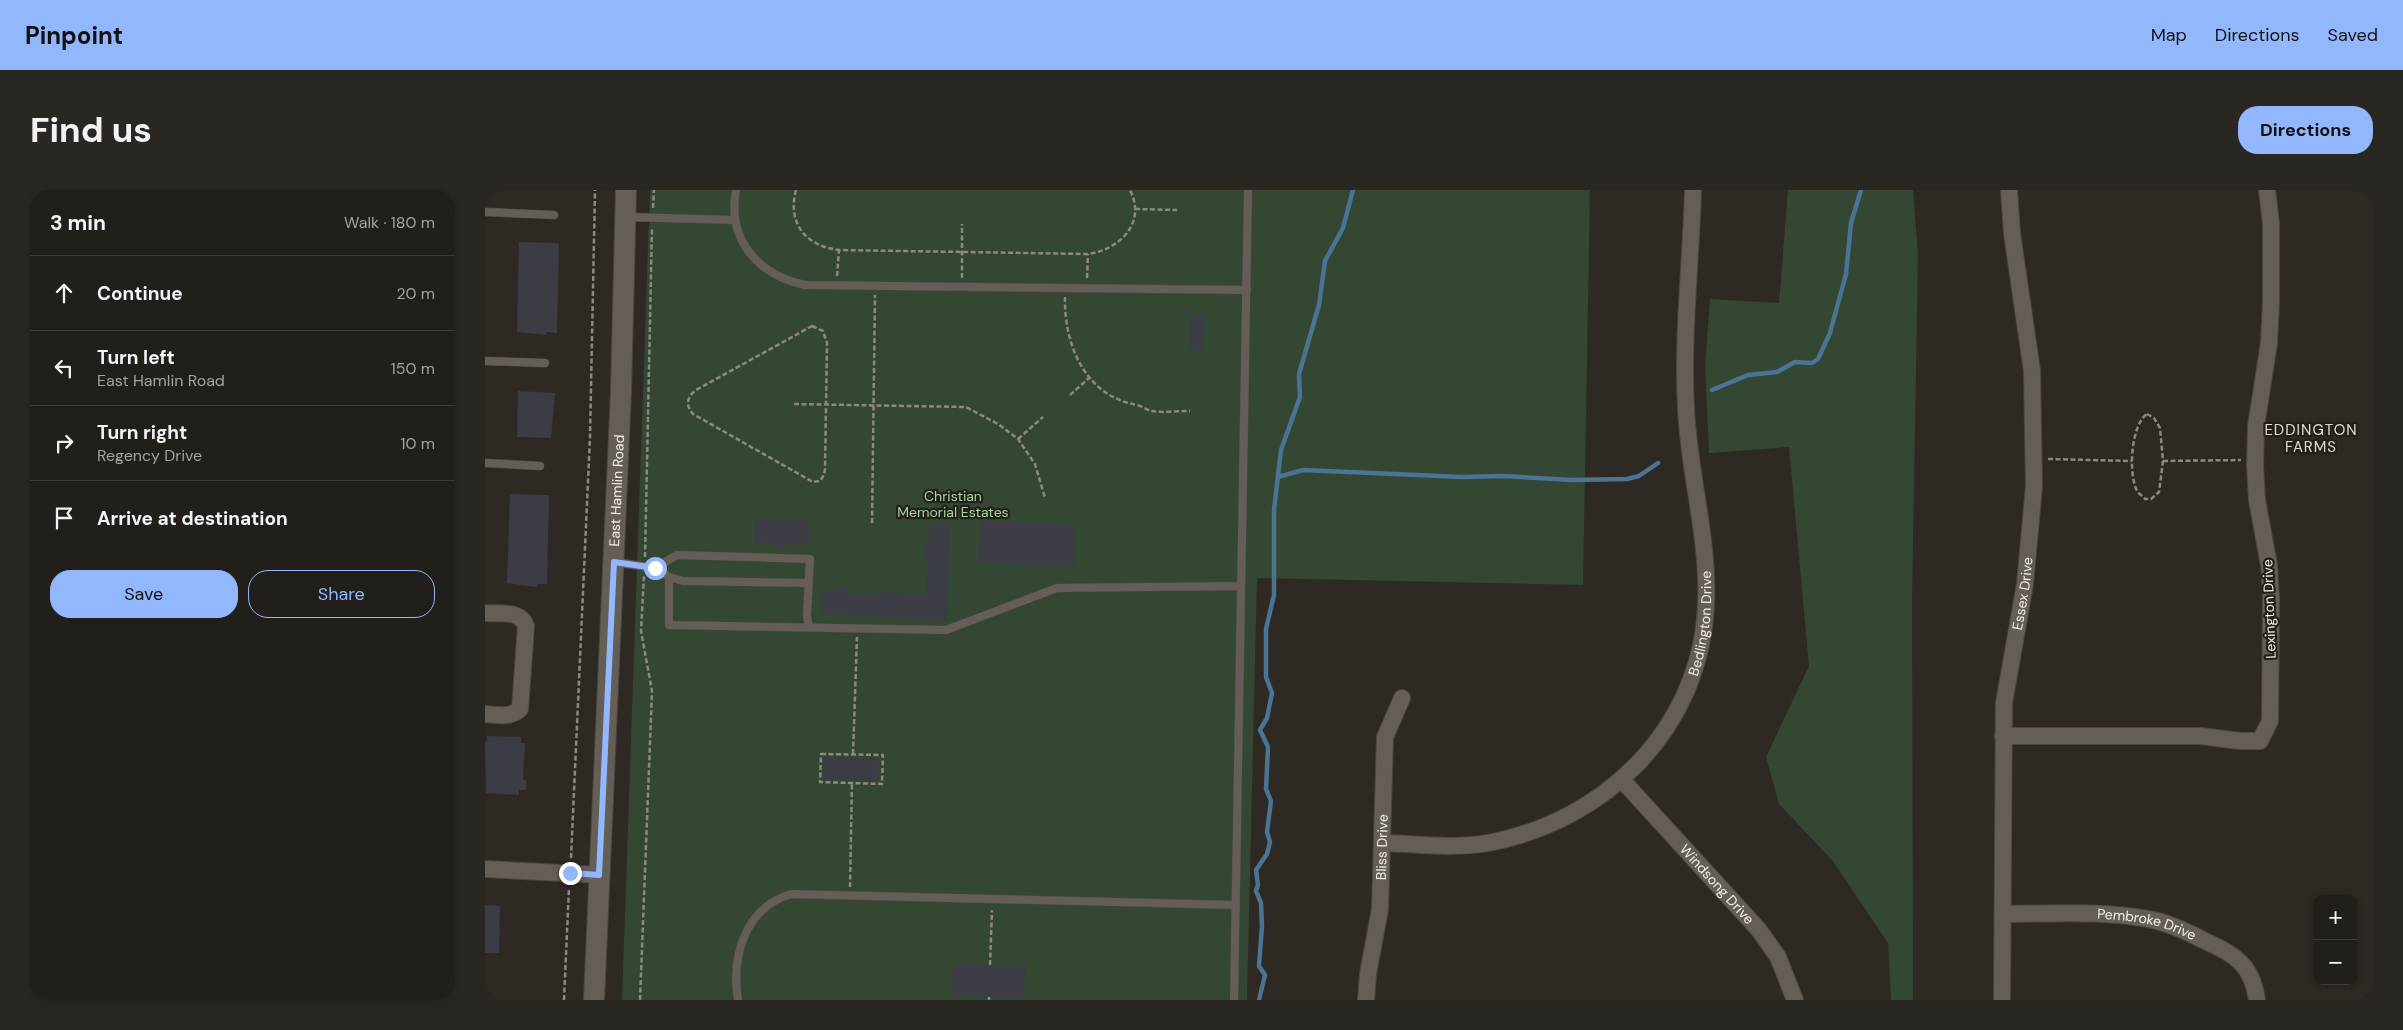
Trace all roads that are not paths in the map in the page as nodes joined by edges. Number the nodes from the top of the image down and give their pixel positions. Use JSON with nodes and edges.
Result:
{"nodes":[{"id":1,"x":626,"y":190,"type":"edge"},
{"id":2,"x":736,"y":190,"type":"edge"},
{"id":3,"x":1248,"y":190,"type":"edge"},
{"id":4,"x":1693,"y":190,"type":"edge"},
{"id":5,"x":2009,"y":190,"type":"edge"},
{"id":6,"x":2267,"y":190,"type":"edge"},
{"id":7,"x":485,"y":212,"type":"edge"},
{"id":8,"x":554,"y":215,"type":"dead end"},
{"id":9,"x":625,"y":217,"type":"junction"},
{"id":10,"x":734,"y":220,"type":"junction"},
{"id":11,"x":1247,"y":290,"type":"junction"},
{"id":12,"x":485,"y":361,"type":"edge"},
{"id":13,"x":545,"y":363,"type":"dead end"},
{"id":14,"x":485,"y":463,"type":"edge"},
{"id":15,"x":540,"y":466,"type":"dead end"},
{"id":16,"x":614,"y":562,"type":"junction"},
{"id":17,"x":655,"y":568,"type":"junction"},
{"id":18,"x":669,"y":577,"type":"junction"},
{"id":19,"x":808,"y":583,"type":"junction"},
{"id":20,"x":1241,"y":586,"type":"junction"},
{"id":21,"x":485,"y":613,"type":"edge"},
{"id":22,"x":809,"y":628,"type":"junction"},
{"id":23,"x":1402,"y":698,"type":"dead end"},
{"id":24,"x":485,"y":714,"type":"edge"},
{"id":25,"x":2003,"y":736,"type":"junction"},
{"id":26,"x":1622,"y":780,"type":"junction"},
{"id":27,"x":1383,"y":843,"type":"junction"},
{"id":28,"x":485,"y":869,"type":"edge"},
{"id":29,"x":599,"y":875,"type":"junction"},
{"id":30,"x":1235,"y":905,"type":"junction"},
{"id":31,"x":2003,"y":914,"type":"junction"},
{"id":32,"x":594,"y":1000,"type":"edge"},
{"id":33,"x":738,"y":1000,"type":"edge"},
{"id":34,"x":1234,"y":1000,"type":"edge"},
{"id":35,"x":1366,"y":1000,"type":"edge"},
{"id":36,"x":1795,"y":1000,"type":"edge"},
{"id":37,"x":2002,"y":1000,"type":"edge"},
{"id":38,"x":2257,"y":1000,"type":"edge"}],
"edges":[{"from":1,"to":9,"type":"street","name":"East Hamlin Road"},
{"from":2,"to":10,"type":"lane"},
{"from":3,"to":11,"type":"lane"},
{"from":4,"to":26,"type":"street","name":"Bedlington Drive"},
{"from":5,"to":25,"type":"street","name":"Essex Drive"},
{"from":6,"to":25,"type":"street","name":"Lexington Drive"},
{"from":7,"to":8,"type":"lane"},
{"from":9,"to":10,"type":"lane"},
{"from":9,"to":16,"type":"street","name":"East Hamlin Road"},
{"from":10,"to":11,"type":"lane"},
{"from":11,"to":20,"type":"lane"},
{"from":12,"to":13,"type":"lane"},
{"from":14,"to":15,"type":"lane"},
{"from":16,"to":17,"type":"lane"},
{"from":16,"to":29,"type":"street","name":"East Hamlin Road"},
{"from":17,"to":18,"type":"lane"},
{"from":17,"to":19,"type":"lane"},
{"from":18,"to":19,"type":"lane"},
{"from":18,"to":22,"type":"lane"},
{"from":19,"to":22,"type":"lane"},
{"from":20,"to":22,"type":"lane"},
{"from":20,"to":30,"type":"lane"},
{"from":21,"to":24,"type":"street"},
{"from":23,"to":27,"type":"street","name":"Bliss Drive"},
{"from":25,"to":31,"type":"street","name":"Essex Drive"},
{"from":26,"to":27,"type":"street","name":"Bedlington Drive"},
{"from":26,"to":36,"type":"street","name":"Windsong Drive"},
{"from":27,"to":35,"type":"street","name":"Bliss Drive"},
{"from":28,"to":29,"type":"street"},
{"from":29,"to":32,"type":"street","name":"East Hamlin Road"},
{"from":30,"to":33,"type":"lane"},
{"from":30,"to":34,"type":"lane"},
{"from":31,"to":37,"type":"street","name":"Essex Drive"},
{"from":31,"to":38,"type":"street","name":"Pembroke Drive"}]}
